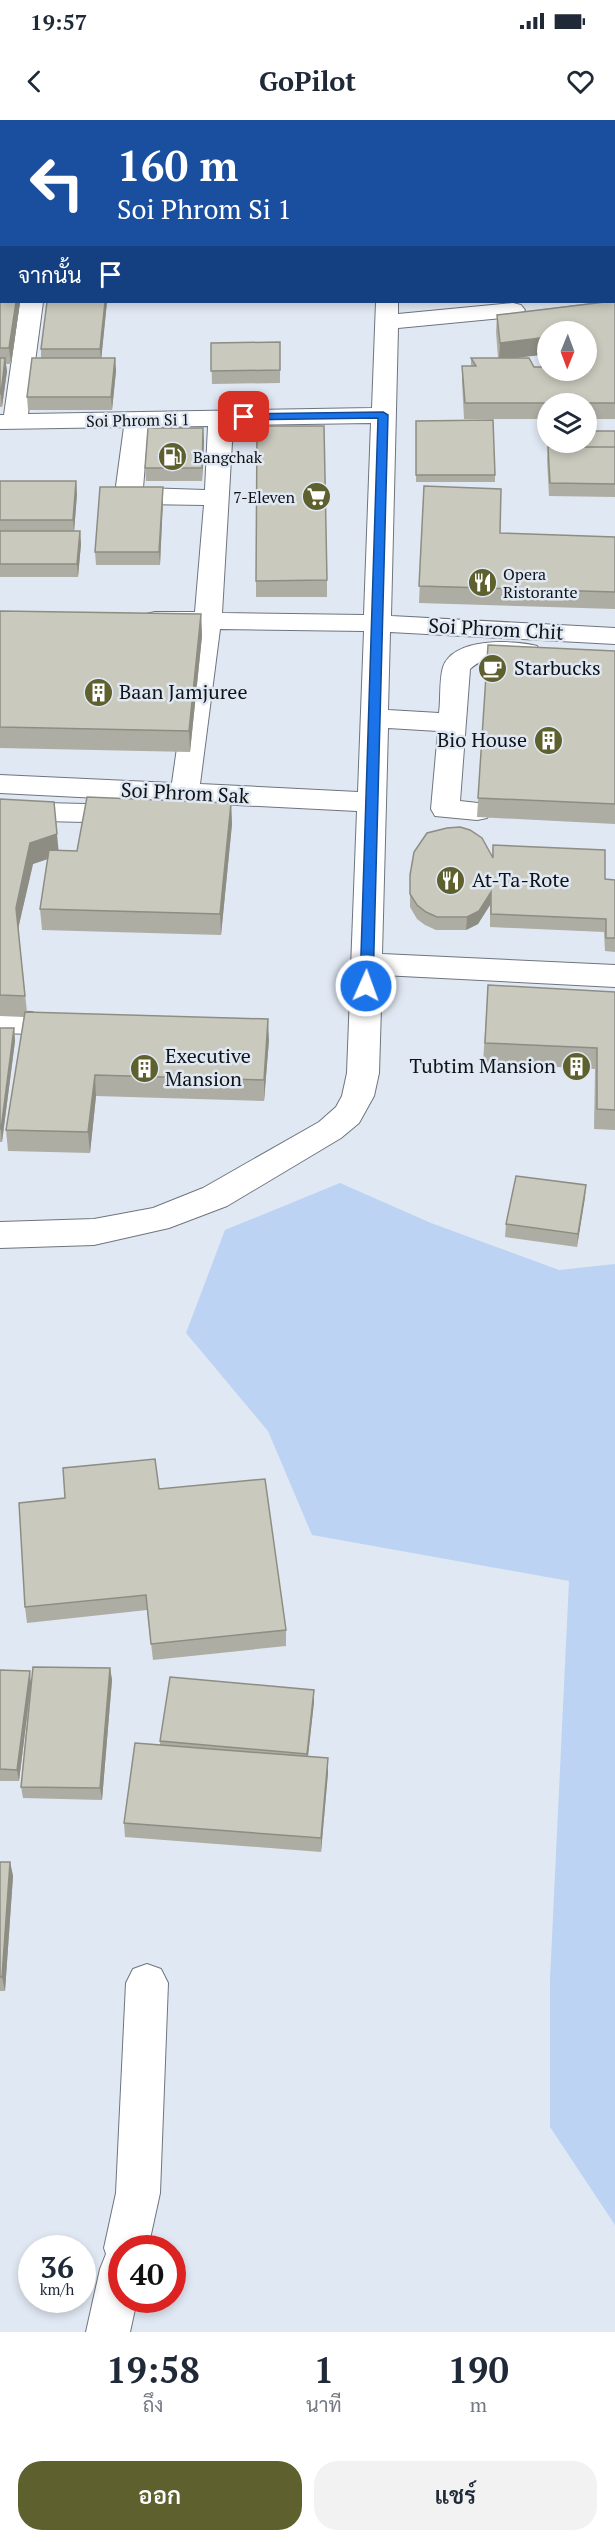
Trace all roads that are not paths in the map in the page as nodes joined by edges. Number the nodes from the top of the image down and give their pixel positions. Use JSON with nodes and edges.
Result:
{"nodes":[{"id":1,"x":31,"y":303,"type":"edge"},
{"id":2,"x":513,"y":310,"type":"dead end"},
{"id":3,"x":387,"y":312,"type":"edge"},
{"id":4,"x":383,"y":415,"type":"junction"},
{"id":5,"x":221,"y":418,"type":"junction"},
{"id":6,"x":137,"y":420,"type":"junction"},
{"id":7,"x":8,"y":422,"type":"edge"},
{"id":8,"x":217,"y":498,"type":"junction"},
{"id":9,"x":127,"y":620,"type":"edge"},
{"id":10,"x":208,"y":621,"type":"junction"},
{"id":11,"x":377,"y":623,"type":"junction"},
{"id":12,"x":615,"y":636,"type":"edge"},
{"id":13,"x":615,"y":656,"type":"edge"},
{"id":14,"x":374,"y":718,"type":"junction"},
{"id":15,"x":451,"y":723,"type":"junction"},
{"id":16,"x":0,"y":784,"type":"edge"},
{"id":17,"x":185,"y":793,"type":"junction"},
{"id":18,"x":218,"y":795,"type":"junction"},
{"id":19,"x":371,"y":802,"type":"junction"},
{"id":20,"x":138,"y":808,"type":"junction"},
{"id":21,"x":0,"y":811,"type":"edge"},
{"id":22,"x":477,"y":811,"type":"edge"},
{"id":23,"x":214,"y":823,"type":"edge"},
{"id":24,"x":367,"y":964,"type":"junction"},
{"id":25,"x":615,"y":976,"type":"edge"},
{"id":26,"x":0,"y":1022,"type":"edge"},
{"id":27,"x":31,"y":1023,"type":"edge"},
{"id":28,"x":0,"y":1235,"type":"edge"},
{"id":29,"x":147,"y":1983,"type":"dead end"},
{"id":30,"x":129,"y":2235,"type":"edge"},
{"id":31,"x":112,"y":2313,"type":"edge"},
{"id":32,"x":108,"y":2332,"type":"edge"}],
"edges":[{"from":1,"to":7,"type":"street"},
{"from":2,"to":3,"type":"street"},
{"from":3,"to":4,"type":"street"},
{"from":4,"to":5,"type":"street","name":"Soi Phrom Si 1"},
{"from":4,"to":11,"type":"street"},
{"from":5,"to":6,"type":"street","name":"Soi Phrom Si 1"},
{"from":5,"to":8,"type":"street"},
{"from":6,"to":7,"type":"street","name":"Soi Phrom Si 1"},
{"from":6,"to":8,"type":"street"},
{"from":8,"to":10,"type":"street"},
{"from":9,"to":10,"type":"street","name":"Soi Phrom Chit"},
{"from":10,"to":11,"type":"street","name":"Soi Phrom Chit"},
{"from":10,"to":17,"type":"street"},
{"from":11,"to":12,"type":"street","name":"Soi Phrom Chit"},
{"from":11,"to":14,"type":"street"},
{"from":13,"to":15,"type":"street"},
{"from":14,"to":15,"type":"street"},
{"from":14,"to":19,"type":"street"},
{"from":15,"to":22,"type":"street"},
{"from":16,"to":20,"type":"street","name":"Soi Phrom Sak"},
{"from":17,"to":18,"type":"street","name":"Soi Phrom Sak"},
{"from":17,"to":20,"type":"street","name":"Soi Phrom Sak"},
{"from":18,"to":19,"type":"street","name":"Soi Phrom Sak"},
{"from":18,"to":23,"type":"street"},
{"from":19,"to":24,"type":"street"},
{"from":20,"to":21,"type":"street"},
{"from":24,"to":25,"type":"street"},
{"from":24,"to":28,"type":"street"},
{"from":26,"to":27,"type":"street"},
{"from":29,"to":30,"type":"street"},
{"from":31,"to":32,"type":"street"}]}
